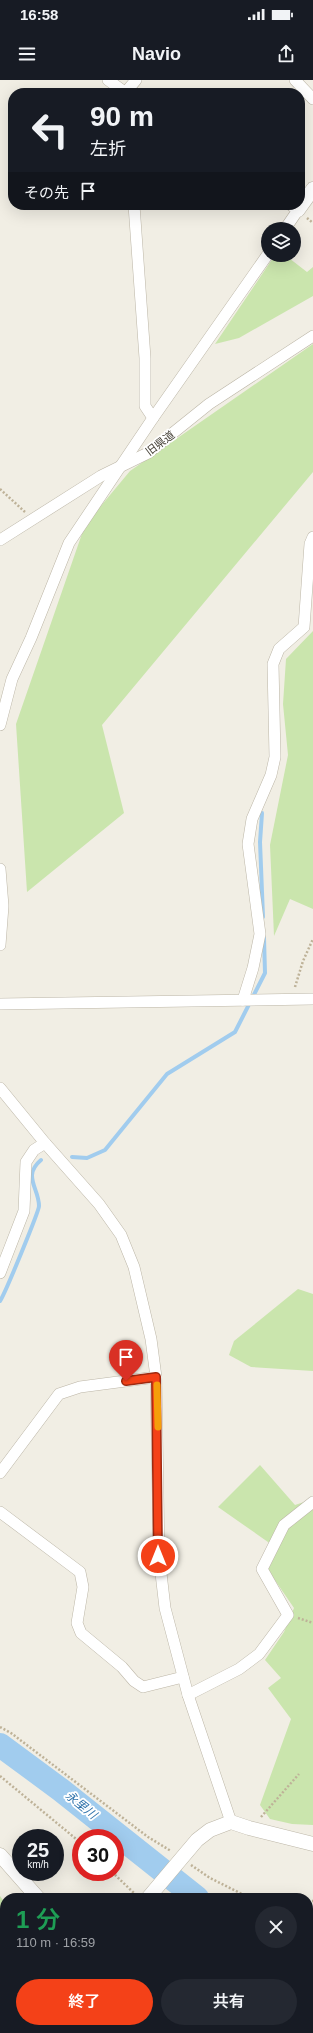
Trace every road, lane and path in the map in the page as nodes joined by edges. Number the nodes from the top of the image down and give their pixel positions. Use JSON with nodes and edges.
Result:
{"nodes":[{"id":1,"x":108,"y":80,"type":"edge"},
{"id":2,"x":136,"y":80,"type":"edge"},
{"id":3,"x":295,"y":80,"type":"edge"},
{"id":4,"x":119,"y":88,"type":"edge"},
{"id":5,"x":130,"y":88,"type":"edge"},
{"id":6,"x":303,"y":88,"type":"edge"},
{"id":7,"x":305,"y":91,"type":"edge"},
{"id":8,"x":313,"y":99,"type":"edge"},
{"id":9,"x":313,"y":188,"type":"edge"},
{"id":10,"x":305,"y":196,"type":"edge"},
{"id":11,"x":134,"y":210,"type":"edge"},
{"id":12,"x":294,"y":210,"type":"edge"},
{"id":13,"x":288,"y":222,"type":"edge"},
{"id":14,"x":262,"y":262,"type":"edge"},
{"id":15,"x":313,"y":336,"type":"edge"},
{"id":16,"x":153,"y":418,"type":"junction"},
{"id":17,"x":122,"y":466,"type":"junction"},
{"id":18,"x":0,"y":490,"type":"edge"},
{"id":19,"x":32,"y":518,"type":"junction"},
{"id":20,"x":313,"y":537,"type":"edge"},
{"id":21,"x":0,"y":540,"type":"edge"},
{"id":22,"x":2,"y":709,"type":"edge"},
{"id":23,"x":0,"y":725,"type":"edge"},
{"id":24,"x":0,"y":869,"type":"edge"},
{"id":25,"x":313,"y":939,"type":"edge"},
{"id":26,"x":0,"y":945,"type":"edge"},
{"id":27,"x":292,"y":998,"type":"junction"},
{"id":28,"x":313,"y":999,"type":"edge"},
{"id":29,"x":250,"y":1000,"type":"junction"},
{"id":30,"x":0,"y":1004,"type":"edge"},
{"id":31,"x":0,"y":1088,"type":"edge"},
{"id":32,"x":45,"y":1143,"type":"junction"},
{"id":33,"x":0,"y":1273,"type":"edge"},
{"id":34,"x":156,"y":1377,"type":"junction"},
{"id":35,"x":0,"y":1473,"type":"edge"},
{"id":36,"x":313,"y":1502,"type":"edge"},
{"id":37,"x":0,"y":1512,"type":"edge"},
{"id":38,"x":183,"y":1677,"type":"junction"},
{"id":39,"x":188,"y":1694,"type":"junction"},
{"id":40,"x":0,"y":1727,"type":"edge"},
{"id":41,"x":299,"y":1774,"type":"dead end"},
{"id":42,"x":0,"y":1776,"type":"edge"},
{"id":43,"x":267,"y":1812,"type":"dead end"},
{"id":44,"x":231,"y":1822,"type":"junction"},
{"id":45,"x":72,"y":1836,"type":"edge"},
{"id":46,"x":313,"y":1844,"type":"edge"},
{"id":47,"x":0,"y":1855,"type":"edge"},
{"id":48,"x":179,"y":1860,"type":"junction"},
{"id":49,"x":124,"y":1881,"type":"edge"},
{"id":50,"x":34,"y":1893,"type":"edge"},
{"id":51,"x":141,"y":1893,"type":"edge"},
{"id":52,"x":150,"y":1893,"type":"edge"},
{"id":53,"x":240,"y":1893,"type":"edge"}],
"edges":[{"from":1,"to":4,"type":"street"},
{"from":2,"to":5,"type":"street"},
{"from":3,"to":6,"type":"street"},
{"from":7,"to":8,"type":"street"},
{"from":9,"to":10,"type":"street"},
{"from":11,"to":16,"type":"street"},
{"from":12,"to":13,"type":"street"},
{"from":14,"to":16,"type":"street"},
{"from":15,"to":17,"type":"street","name":"旧県道"},
{"from":16,"to":17,"type":"street"},
{"from":17,"to":19,"type":"street","name":"旧県道"},
{"from":17,"to":22,"type":"street"},
{"from":18,"to":19,"type":"path"},
{"from":19,"to":21,"type":"street","name":"旧県道"},
{"from":20,"to":29,"type":"street"},
{"from":22,"to":23,"type":"street"},
{"from":24,"to":26,"type":"street"},
{"from":25,"to":27,"type":"path"},
{"from":27,"to":28,"type":"street"},
{"from":27,"to":29,"type":"street"},
{"from":29,"to":30,"type":"street"},
{"from":31,"to":32,"type":"street"},
{"from":32,"to":33,"type":"street"},
{"from":32,"to":34,"type":"street"},
{"from":34,"to":35,"type":"street"},
{"from":34,"to":38,"type":"street"},
{"from":36,"to":39,"type":"street"},
{"from":37,"to":38,"type":"street"},
{"from":38,"to":39,"type":"street"},
{"from":39,"to":44,"type":"street"},
{"from":40,"to":48,"type":"path"},
{"from":41,"to":43,"type":"path"},
{"from":42,"to":45,"type":"path"},
{"from":44,"to":46,"type":"street"},
{"from":44,"to":48,"type":"street"},
{"from":47,"to":50,"type":"street"},
{"from":48,"to":52,"type":"street"},
{"from":48,"to":53,"type":"path"},
{"from":49,"to":51,"type":"path"}]}
